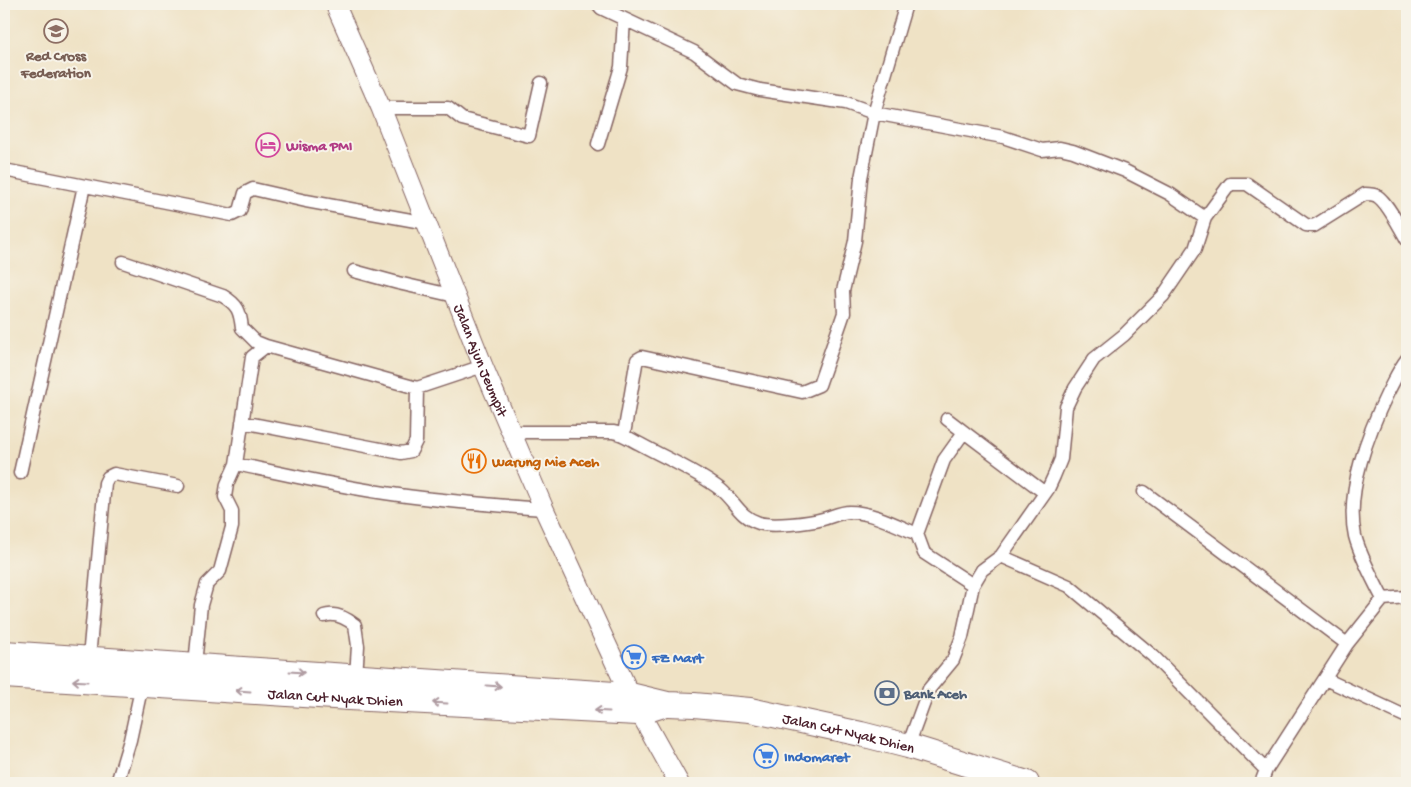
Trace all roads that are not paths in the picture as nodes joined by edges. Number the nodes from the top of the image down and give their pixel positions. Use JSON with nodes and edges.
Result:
{"nodes":[{"id":1,"x":336,"y":4,"type":"edge"},
{"id":2,"x":598,"y":4,"type":"edge"},
{"id":3,"x":906,"y":4,"type":"edge"},
{"id":4,"x":624,"y":19,"type":"junction"},
{"id":5,"x":541,"y":83,"type":"dead end"},
{"id":6,"x":381,"y":108,"type":"junction"},
{"id":7,"x":874,"y":113,"type":"junction"},
{"id":8,"x":598,"y":144,"type":"dead end"},
{"id":9,"x":4,"y":170,"type":"edge"},
{"id":10,"x":84,"y":186,"type":"junction"},
{"id":11,"x":1206,"y":218,"type":"junction"},
{"id":12,"x":427,"y":223,"type":"junction"},
{"id":13,"x":1407,"y":240,"type":"edge"},
{"id":14,"x":123,"y":262,"type":"dead end"},
{"id":15,"x":354,"y":271,"type":"dead end"},
{"id":16,"x":455,"y":296,"type":"junction"},
{"id":17,"x":266,"y":346,"type":"junction"},
{"id":18,"x":1407,"y":359,"type":"edge"},
{"id":19,"x":483,"y":366,"type":"junction"},
{"id":20,"x":417,"y":388,"type":"junction"},
{"id":21,"x":947,"y":419,"type":"dead end"},
{"id":22,"x":242,"y":422,"type":"junction"},
{"id":23,"x":511,"y":432,"type":"junction"},
{"id":24,"x":964,"y":432,"type":"junction"},
{"id":25,"x":624,"y":434,"type":"junction"},
{"id":26,"x":236,"y":464,"type":"junction"},
{"id":27,"x":20,"y":473,"type":"dead end"},
{"id":28,"x":178,"y":486,"type":"dead end"},
{"id":29,"x":1144,"y":492,"type":"dead end"},
{"id":30,"x":1045,"y":493,"type":"junction"},
{"id":31,"x":544,"y":509,"type":"junction"},
{"id":32,"x":917,"y":534,"type":"junction"},
{"id":33,"x":1001,"y":556,"type":"junction"},
{"id":34,"x":973,"y":585,"type":"junction"},
{"id":35,"x":1407,"y":597,"type":"edge"},
{"id":36,"x":1383,"y":599,"type":"junction"},
{"id":37,"x":324,"y":616,"type":"dead end"},
{"id":38,"x":1347,"y":644,"type":"junction"},
{"id":39,"x":4,"y":653,"type":"edge"},
{"id":40,"x":88,"y":658,"type":"junction"},
{"id":41,"x":195,"y":664,"type":"junction"},
{"id":42,"x":143,"y":674,"type":"junction"},
{"id":43,"x":4,"y":676,"type":"edge"},
{"id":44,"x":356,"y":677,"type":"junction"},
{"id":45,"x":1324,"y":679,"type":"junction"},
{"id":46,"x":634,"y":704,"type":"junction"},
{"id":47,"x":1407,"y":717,"type":"edge"},
{"id":48,"x":908,"y":746,"type":"junction"},
{"id":49,"x":1266,"y":770,"type":"junction"},
{"id":50,"x":117,"y":783,"type":"edge"},
{"id":51,"x":679,"y":783,"type":"edge"},
{"id":52,"x":1027,"y":783,"type":"edge"},
{"id":53,"x":1261,"y":783,"type":"edge"}],
"edges":[{"from":1,"to":6,"type":"street","name":"Jalan Ajun Jeumpit"},
{"from":2,"to":4,"type":"street"},
{"from":3,"to":7,"type":"street"},
{"from":4,"to":7,"type":"street"},
{"from":4,"to":8,"type":"street"},
{"from":5,"to":6,"type":"street"},
{"from":6,"to":12,"type":"street","name":"Jalan Ajun Jeumpit"},
{"from":7,"to":11,"type":"street"},
{"from":7,"to":25,"type":"street"},
{"from":9,"to":10,"type":"street"},
{"from":10,"to":12,"type":"street"},
{"from":10,"to":27,"type":"street"},
{"from":11,"to":13,"type":"street"},
{"from":11,"to":30,"type":"street"},
{"from":12,"to":16,"type":"street","name":"Jalan Ajun Jeumpit"},
{"from":14,"to":17,"type":"street"},
{"from":15,"to":16,"type":"street"},
{"from":16,"to":19,"type":"street","name":"Jalan Ajun Jeumpit"},
{"from":17,"to":20,"type":"street"},
{"from":17,"to":22,"type":"street"},
{"from":18,"to":36,"type":"street"},
{"from":19,"to":20,"type":"street"},
{"from":19,"to":23,"type":"street","name":"Jalan Ajun Jeumpit"},
{"from":20,"to":22,"type":"street"},
{"from":21,"to":24,"type":"street"},
{"from":22,"to":26,"type":"street"},
{"from":23,"to":25,"type":"street"},
{"from":23,"to":31,"type":"street","name":"Jalan Ajun Jeumpit"},
{"from":24,"to":30,"type":"street"},
{"from":24,"to":32,"type":"street"},
{"from":25,"to":32,"type":"street"},
{"from":26,"to":31,"type":"street"},
{"from":26,"to":41,"type":"street"},
{"from":28,"to":40,"type":"street"},
{"from":29,"to":38,"type":"street"},
{"from":30,"to":33,"type":"street"},
{"from":31,"to":46,"type":"street","name":"Jalan Ajun Jeumpit"},
{"from":32,"to":34,"type":"street"},
{"from":33,"to":34,"type":"street"},
{"from":33,"to":49,"type":"street"},
{"from":34,"to":48,"type":"street"},
{"from":35,"to":36,"type":"street"},
{"from":36,"to":38,"type":"street"},
{"from":37,"to":44,"type":"street"},
{"from":38,"to":45,"type":"street"},
{"from":39,"to":40,"type":"highway","name":"Jalan Cut Nyak Dhien"},
{"from":40,"to":42,"type":"highway","name":"Jalan Cut Nyak Dhien"},
{"from":41,"to":42,"type":"highway","name":"Jalan Cut Nyak Dhien"},
{"from":41,"to":44,"type":"highway","name":"Jalan Cut Nyak Dhien","one_way":true},
{"from":42,"to":43,"type":"highway","name":"Jalan Cut Nyak Dhien","one_way":true},
{"from":46,"to":42,"type":"highway","name":"Jalan Cut Nyak Dhien","one_way":true},
{"from":42,"to":50,"type":"street"},
{"from":44,"to":46,"type":"highway","name":"Jalan Cut Nyak Dhien","one_way":true},
{"from":45,"to":47,"type":"street"},
{"from":45,"to":49,"type":"street"},
{"from":46,"to":48,"type":"highway","name":"Jalan Cut Nyak Dhien"},
{"from":46,"to":51,"type":"street","name":"Jalan Ajun Jeumpit"},
{"from":48,"to":52,"type":"highway","name":"Jalan Cut Nyak Dhien"},
{"from":49,"to":53,"type":"street"}]}
